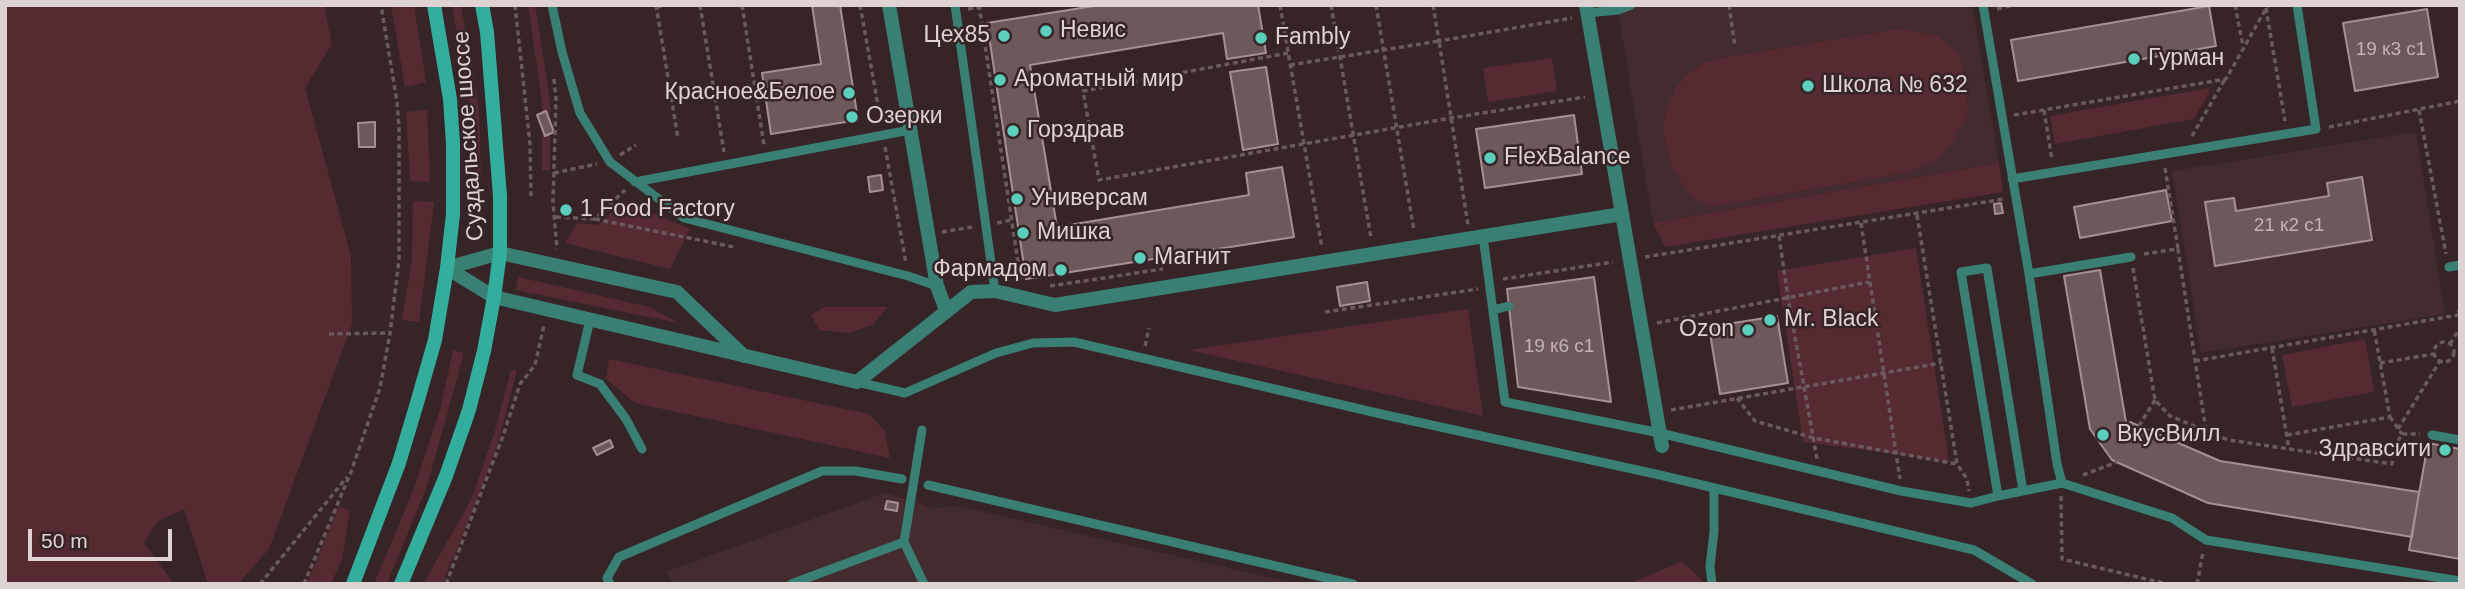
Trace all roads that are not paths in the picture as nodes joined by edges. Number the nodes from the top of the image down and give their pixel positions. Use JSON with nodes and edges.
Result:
{"nodes":[{"id":1,"x":434,"y":5,"type":"edge"},
{"id":2,"x":482,"y":5,"type":"edge"},
{"id":3,"x":552,"y":5,"type":"edge"},
{"id":4,"x":888,"y":5,"type":"edge"},
{"id":5,"x":1631,"y":5,"type":"edge"},
{"id":6,"x":1983,"y":5,"type":"edge"},
{"id":7,"x":2297,"y":5,"type":"edge"},
{"id":8,"x":955,"y":8,"type":"edge"},
{"id":9,"x":1587,"y":9,"type":"edge"},
{"id":10,"x":910,"y":130,"type":"junction"},
{"id":11,"x":2012,"y":179,"type":"junction"},
{"id":12,"x":635,"y":182,"type":"junction"},
{"id":13,"x":1622,"y":214,"type":"junction"},
{"id":14,"x":1477,"y":237,"type":"junction"},
{"id":15,"x":500,"y":253,"type":"junction"},
{"id":16,"x":2131,"y":257,"type":"road end"},
{"id":17,"x":2460,"y":265,"type":"edge"},
{"id":18,"x":2449,"y":267,"type":"road end"},
{"id":19,"x":447,"y":268,"type":"junction"},
{"id":20,"x":2029,"y":274,"type":"junction"},
{"id":21,"x":937,"y":286,"type":"junction"},
{"id":22,"x":995,"y":291,"type":"junction"},
{"id":23,"x":494,"y":297,"type":"junction"},
{"id":24,"x":1509,"y":306,"type":"dead end"},
{"id":25,"x":946,"y":310,"type":"junction"},
{"id":26,"x":1493,"y":310,"type":"junction"},
{"id":27,"x":590,"y":320,"type":"junction"},
{"id":28,"x":745,"y":357,"type":"junction"},
{"id":29,"x":857,"y":382,"type":"junction"},
{"id":30,"x":922,"y":430,"type":"dead end"},
{"id":31,"x":2432,"y":435,"type":"road end"},
{"id":32,"x":1661,"y":440,"type":"junction"},
{"id":33,"x":2460,"y":440,"type":"edge"},
{"id":34,"x":642,"y":449,"type":"dead end"},
{"id":35,"x":902,"y":480,"type":"dead end"},
{"id":36,"x":2062,"y":483,"type":"junction"},
{"id":37,"x":928,"y":485,"type":"dead end"},
{"id":38,"x":1714,"y":488,"type":"junction"},
{"id":39,"x":2023,"y":491,"type":"junction"},
{"id":40,"x":1998,"y":496,"type":"junction"},
{"id":41,"x":904,"y":542,"type":"junction"},
{"id":42,"x":2460,"y":581,"type":"edge"},
{"id":43,"x":354,"y":584,"type":"edge"},
{"id":44,"x":401,"y":584,"type":"edge"},
{"id":45,"x":610,"y":584,"type":"edge"},
{"id":46,"x":791,"y":584,"type":"edge"},
{"id":47,"x":923,"y":584,"type":"edge"},
{"id":48,"x":1353,"y":584,"type":"edge"},
{"id":49,"x":1712,"y":584,"type":"edge"},
{"id":50,"x":2032,"y":584,"type":"edge"}],
"edges":[{"from":1,"to":19,"type":"main road","name":"Суздальское шоссе"},
{"from":2,"to":15,"type":"main road","name":"Суздальское шоссе"},
{"from":3,"to":12,"type":"lane"},
{"from":4,"to":10,"type":"street"},
{"from":5,"to":9,"type":"lane"},
{"from":6,"to":11,"type":"lane"},
{"from":7,"to":11,"type":"lane"},
{"from":8,"to":22,"type":"lane"},
{"from":9,"to":13,"type":"street"},
{"from":10,"to":12,"type":"lane"},
{"from":10,"to":21,"type":"street"},
{"from":11,"to":20,"type":"lane"},
{"from":12,"to":21,"type":"lane"},
{"from":13,"to":14,"type":"street"},
{"from":13,"to":32,"type":"street"},
{"from":14,"to":22,"type":"street"},
{"from":14,"to":26,"type":"lane"},
{"from":15,"to":19,"type":"street"},
{"from":15,"to":23,"type":"main road","name":"Суздальское шоссе"},
{"from":15,"to":28,"type":"street"},
{"from":16,"to":20,"type":"lane"},
{"from":17,"to":18,"type":"lane"},
{"from":19,"to":23,"type":"street"},
{"from":19,"to":43,"type":"main road","name":"Суздальское шоссе"},
{"from":20,"to":36,"type":"lane"},
{"from":21,"to":25,"type":"street"},
{"from":22,"to":25,"type":"street"},
{"from":23,"to":27,"type":"street"},
{"from":23,"to":44,"type":"main road","name":"Суздальское шоссе"},
{"from":24,"to":26,"type":"lane"},
{"from":25,"to":29,"type":"street"},
{"from":26,"to":32,"type":"lane"},
{"from":27,"to":28,"type":"street"},
{"from":27,"to":34,"type":"lane"},
{"from":28,"to":29,"type":"street"},
{"from":29,"to":38,"type":"lane"},
{"from":30,"to":41,"type":"lane"},
{"from":31,"to":33,"type":"lane"},
{"from":32,"to":40,"type":"lane"},
{"from":35,"to":45,"type":"lane"},
{"from":36,"to":39,"type":"lane"},
{"from":36,"to":42,"type":"lane"},
{"from":37,"to":48,"type":"lane"},
{"from":38,"to":49,"type":"lane"},
{"from":38,"to":50,"type":"lane"},
{"from":39,"to":40,"type":"lane"},
{"from":39,"to":40,"type":"lane"},
{"from":41,"to":46,"type":"lane"},
{"from":41,"to":47,"type":"lane"}]}
